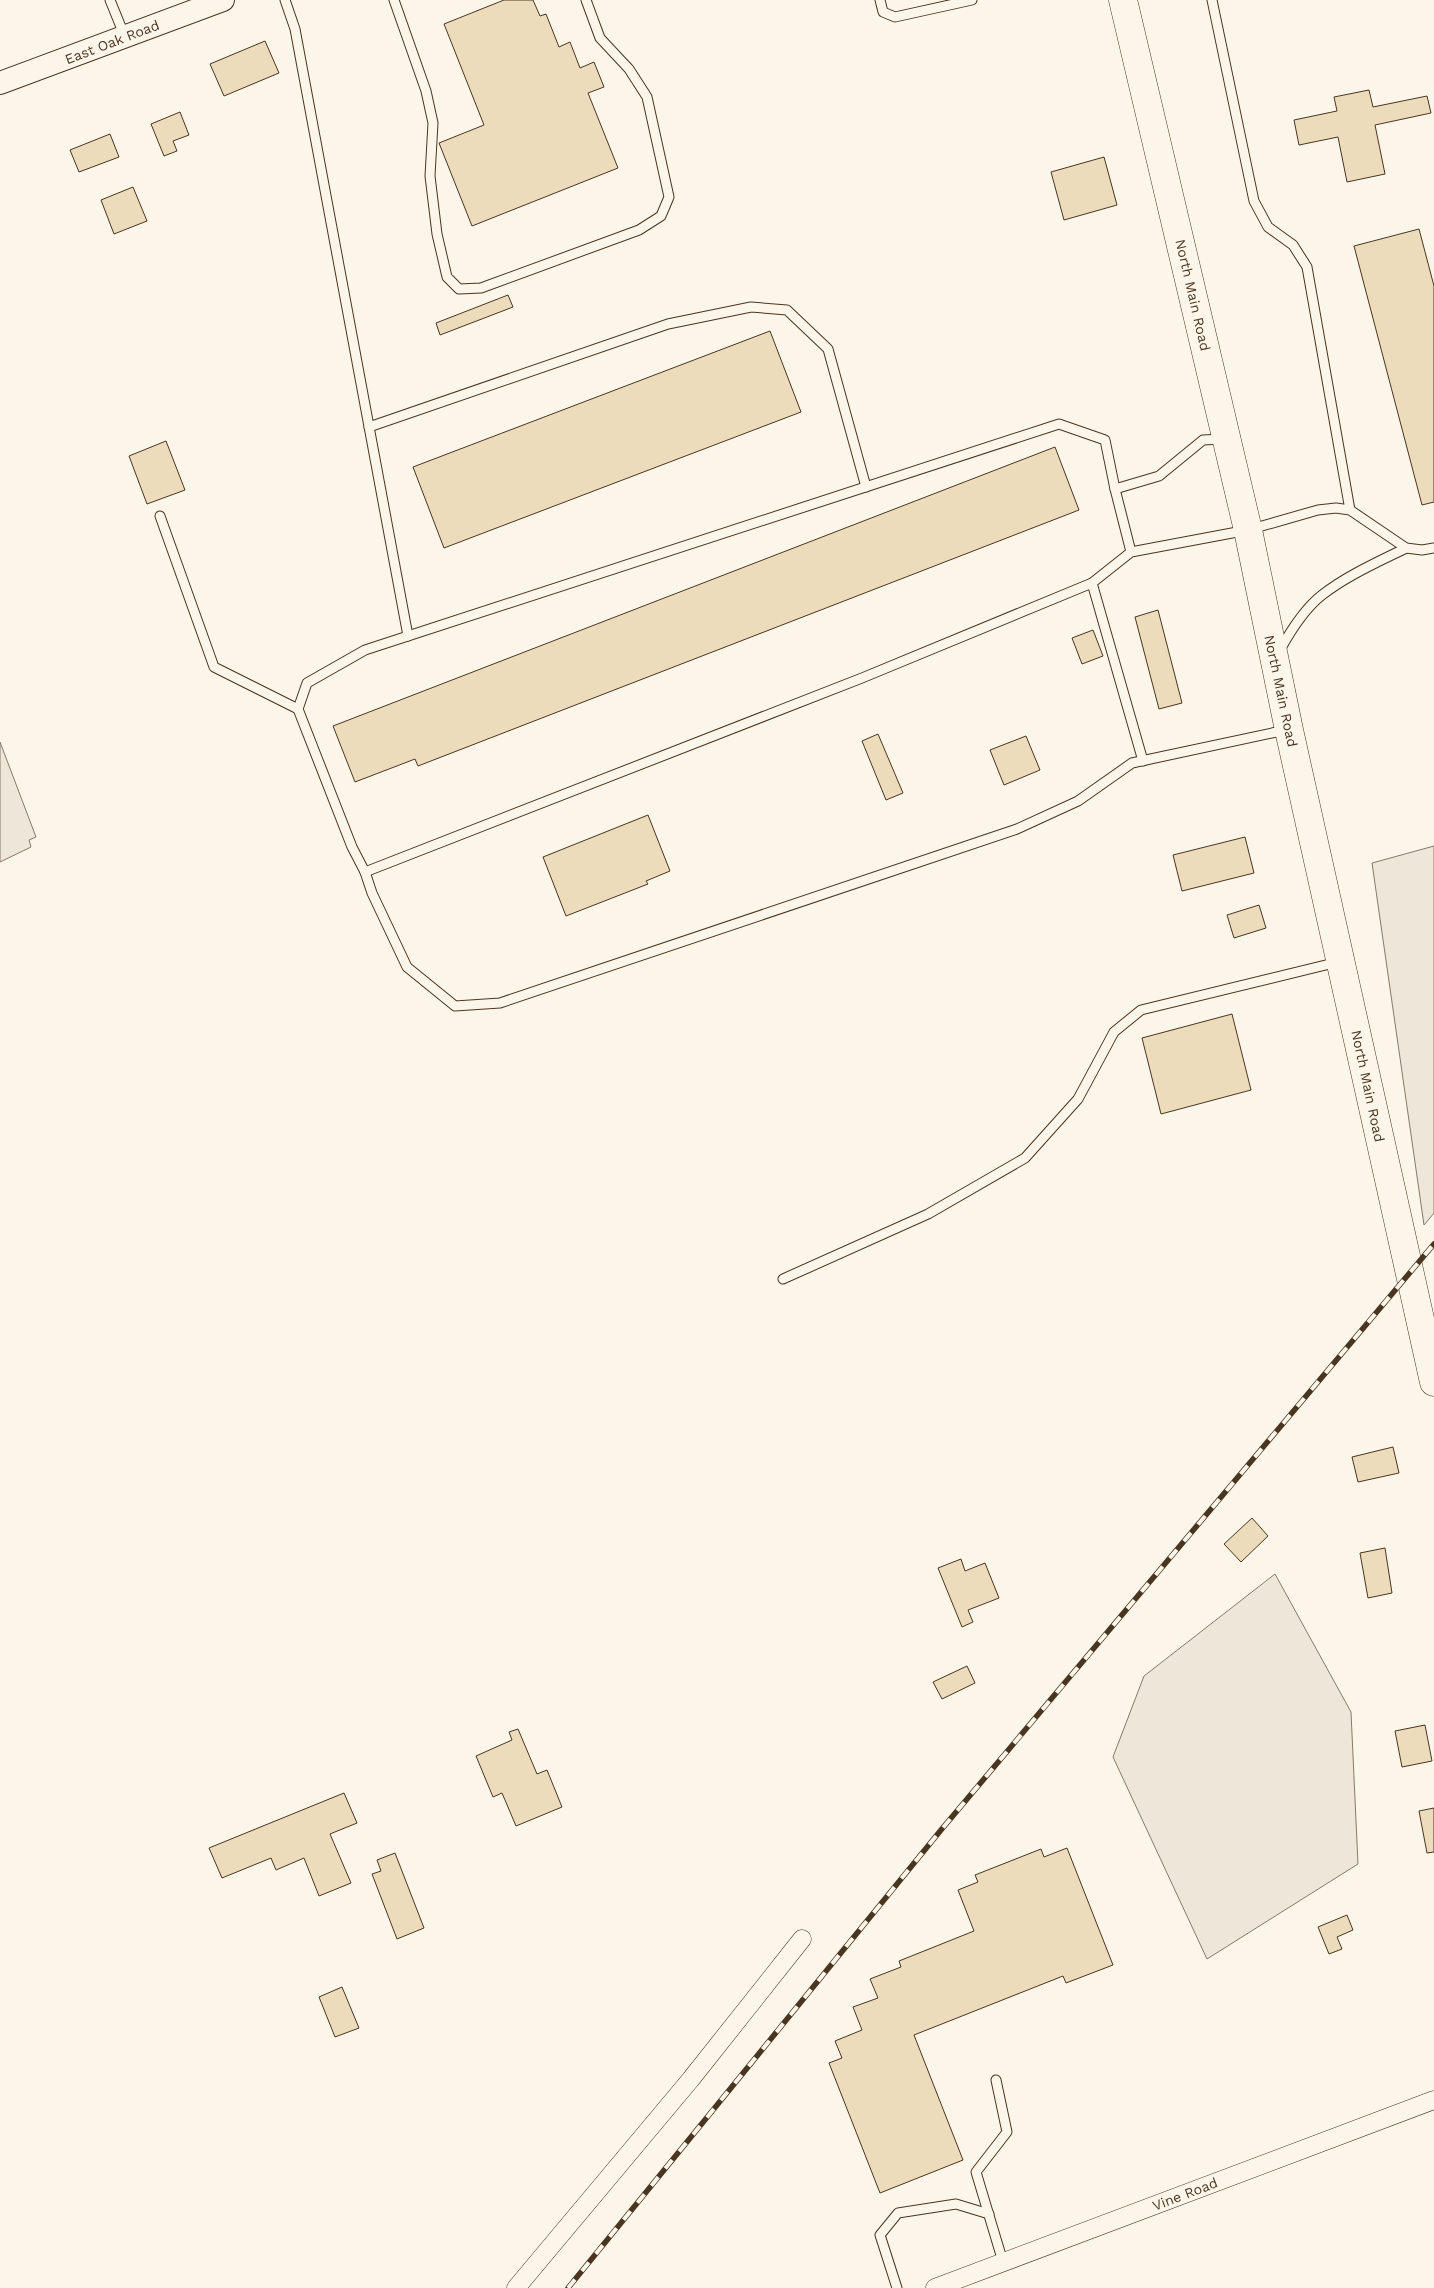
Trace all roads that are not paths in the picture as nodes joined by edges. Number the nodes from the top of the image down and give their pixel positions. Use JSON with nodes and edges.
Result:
{"nodes":[{"id":1,"x":110,"y":0,"type":"edge"},
{"id":2,"x":223,"y":0,"type":"edge"},
{"id":3,"x":285,"y":0,"type":"edge"},
{"id":4,"x":394,"y":0,"type":"edge"},
{"id":5,"x":586,"y":0,"type":"edge"},
{"id":6,"x":880,"y":0,"type":"edge"},
{"id":7,"x":972,"y":0,"type":"edge"},
{"id":8,"x":1123,"y":0,"type":"edge"},
{"id":9,"x":1212,"y":0,"type":"edge"},
{"id":10,"x":125,"y":37,"type":"junction"},
{"id":11,"x":0,"y":83,"type":"edge"},
{"id":12,"x":369,"y":427,"type":"junction"},
{"id":13,"x":1226,"y":439,"type":"junction"},
{"id":14,"x":866,"y":487,"type":"junction"},
{"id":15,"x":1115,"y":490,"type":"junction"},
{"id":16,"x":1350,"y":510,"type":"junction"},
{"id":17,"x":160,"y":516,"type":"dead end"},
{"id":18,"x":1248,"y":530,"type":"junction"},
{"id":19,"x":1406,"y":548,"type":"junction"},
{"id":20,"x":1434,"y":548,"type":"edge"},
{"id":21,"x":1131,"y":552,"type":"junction"},
{"id":22,"x":1092,"y":583,"type":"junction"},
{"id":23,"x":408,"y":636,"type":"junction"},
{"id":24,"x":1274,"y":658,"type":"junction"},
{"id":25,"x":298,"y":709,"type":"junction"},
{"id":26,"x":1289,"y":730,"type":"junction"},
{"id":27,"x":1143,"y":760,"type":"junction"},
{"id":28,"x":365,"y":872,"type":"junction"},
{"id":29,"x":1340,"y":961,"type":"junction"},
{"id":30,"x":783,"y":1279,"type":"dead end"},
{"id":31,"x":1434,"y":1382,"type":"edge"},
{"id":32,"x":802,"y":1939,"type":"dead end"},
{"id":33,"x":996,"y":2080,"type":"dead end"},
{"id":34,"x":1434,"y":2100,"type":"edge"},
{"id":35,"x":989,"y":2214,"type":"junction"},
{"id":36,"x":1004,"y":2262,"type":"junction"},
{"id":37,"x":516,"y":2288,"type":"edge"},
{"id":38,"x":897,"y":2288,"type":"edge"},
{"id":39,"x":935,"y":2288,"type":"edge"}],
"edges":[{"from":1,"to":10,"type":"lane"},
{"from":2,"to":10,"type":"street","name":"East Oak Road"},
{"from":3,"to":12,"type":"lane"},
{"from":4,"to":5,"type":"lane"},
{"from":6,"to":7,"type":"lane"},
{"from":8,"to":13,"type":"main road","name":"North Main Road"},
{"from":9,"to":16,"type":"lane"},
{"from":10,"to":11,"type":"street","name":"East Oak Road"},
{"from":12,"to":14,"type":"lane"},
{"from":12,"to":23,"type":"lane"},
{"from":13,"to":15,"type":"lane"},
{"from":13,"to":18,"type":"main road","name":"North Main Road"},
{"from":14,"to":15,"type":"lane"},
{"from":14,"to":23,"type":"lane"},
{"from":15,"to":21,"type":"lane"},
{"from":16,"to":18,"type":"lane"},
{"from":16,"to":19,"type":"lane"},
{"from":17,"to":25,"type":"lane"},
{"from":18,"to":21,"type":"lane"},
{"from":18,"to":24,"type":"main road","name":"North Main Road"},
{"from":19,"to":20,"type":"lane"},
{"from":19,"to":24,"type":"lane"},
{"from":21,"to":22,"type":"lane"},
{"from":22,"to":27,"type":"lane"},
{"from":22,"to":28,"type":"lane"},
{"from":23,"to":25,"type":"lane"},
{"from":24,"to":26,"type":"main road","name":"North Main Road"},
{"from":25,"to":28,"type":"lane"},
{"from":26,"to":27,"type":"lane"},
{"from":26,"to":29,"type":"main road","name":"North Main Road"},
{"from":27,"to":28,"type":"lane"},
{"from":29,"to":30,"type":"lane"},
{"from":29,"to":31,"type":"main road","name":"North Main Road"},
{"from":32,"to":37,"type":"street"},
{"from":33,"to":35,"type":"lane"},
{"from":34,"to":36,"type":"street","name":"Vine Road"},
{"from":35,"to":36,"type":"lane"},
{"from":35,"to":38,"type":"lane"},
{"from":36,"to":39,"type":"street","name":"Vine Road"}]}
